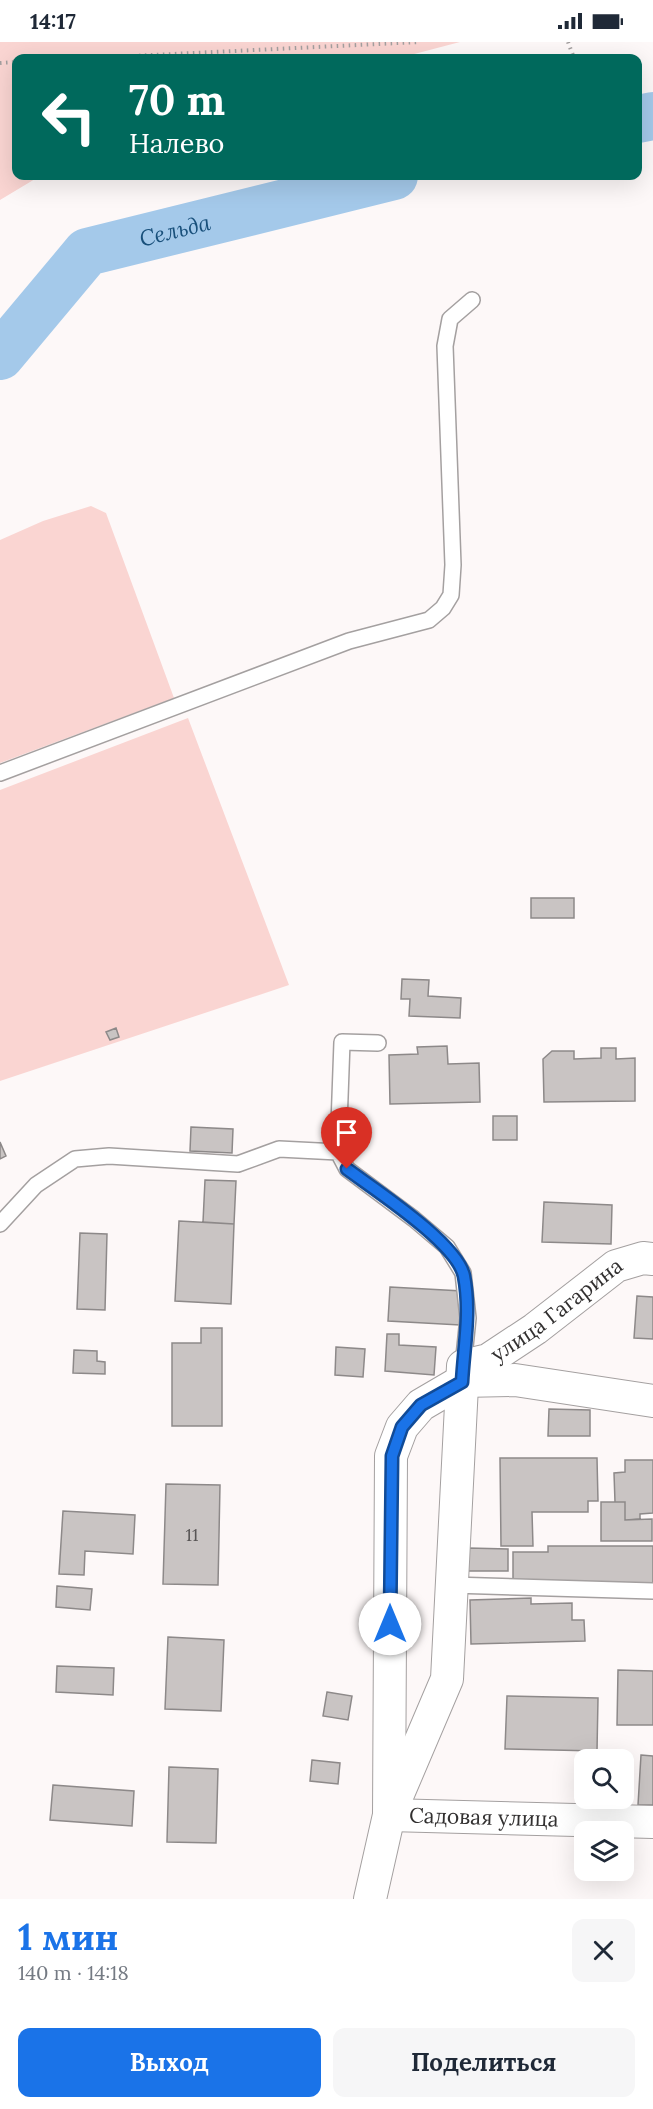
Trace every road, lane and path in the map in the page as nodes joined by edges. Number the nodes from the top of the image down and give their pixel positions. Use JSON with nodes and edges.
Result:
{"nodes":[{"id":1,"x":418,"y":42,"type":"edge"},
{"id":2,"x":173,"y":54,"type":"edge"},
{"id":3,"x":472,"y":300,"type":"dead end"},
{"id":4,"x":0,"y":772,"type":"edge"},
{"id":5,"x":378,"y":1043,"type":"dead end"},
{"id":6,"x":338,"y":1152,"type":"junction"},
{"id":7,"x":0,"y":1224,"type":"edge"},
{"id":8,"x":653,"y":1259,"type":"edge"},
{"id":9,"x":463,"y":1374,"type":"junction"},
{"id":10,"x":653,"y":1401,"type":"edge"},
{"id":11,"x":452,"y":1585,"type":"junction"},
{"id":12,"x":653,"y":1591,"type":"edge"},
{"id":13,"x":389,"y":1815,"type":"junction"},
{"id":14,"x":653,"y":1822,"type":"edge"},
{"id":15,"x":370,"y":1899,"type":"edge"}],
"edges":[{"from":1,"to":2,"type":"path"},
{"from":3,"to":4,"type":"lane"},
{"from":5,"to":6,"type":"lane"},
{"from":6,"to":7,"type":"lane"},
{"from":6,"to":9,"type":"lane"},
{"from":8,"to":9,"type":"street","name":"улица Гагарина"},
{"from":9,"to":10,"type":"street"},
{"from":9,"to":11,"type":"street"},
{"from":9,"to":13,"type":"street"},
{"from":11,"to":12,"type":"lane"},
{"from":11,"to":13,"type":"street"},
{"from":13,"to":14,"type":"street","name":"Садовая улица"},
{"from":13,"to":15,"type":"street"}]}
